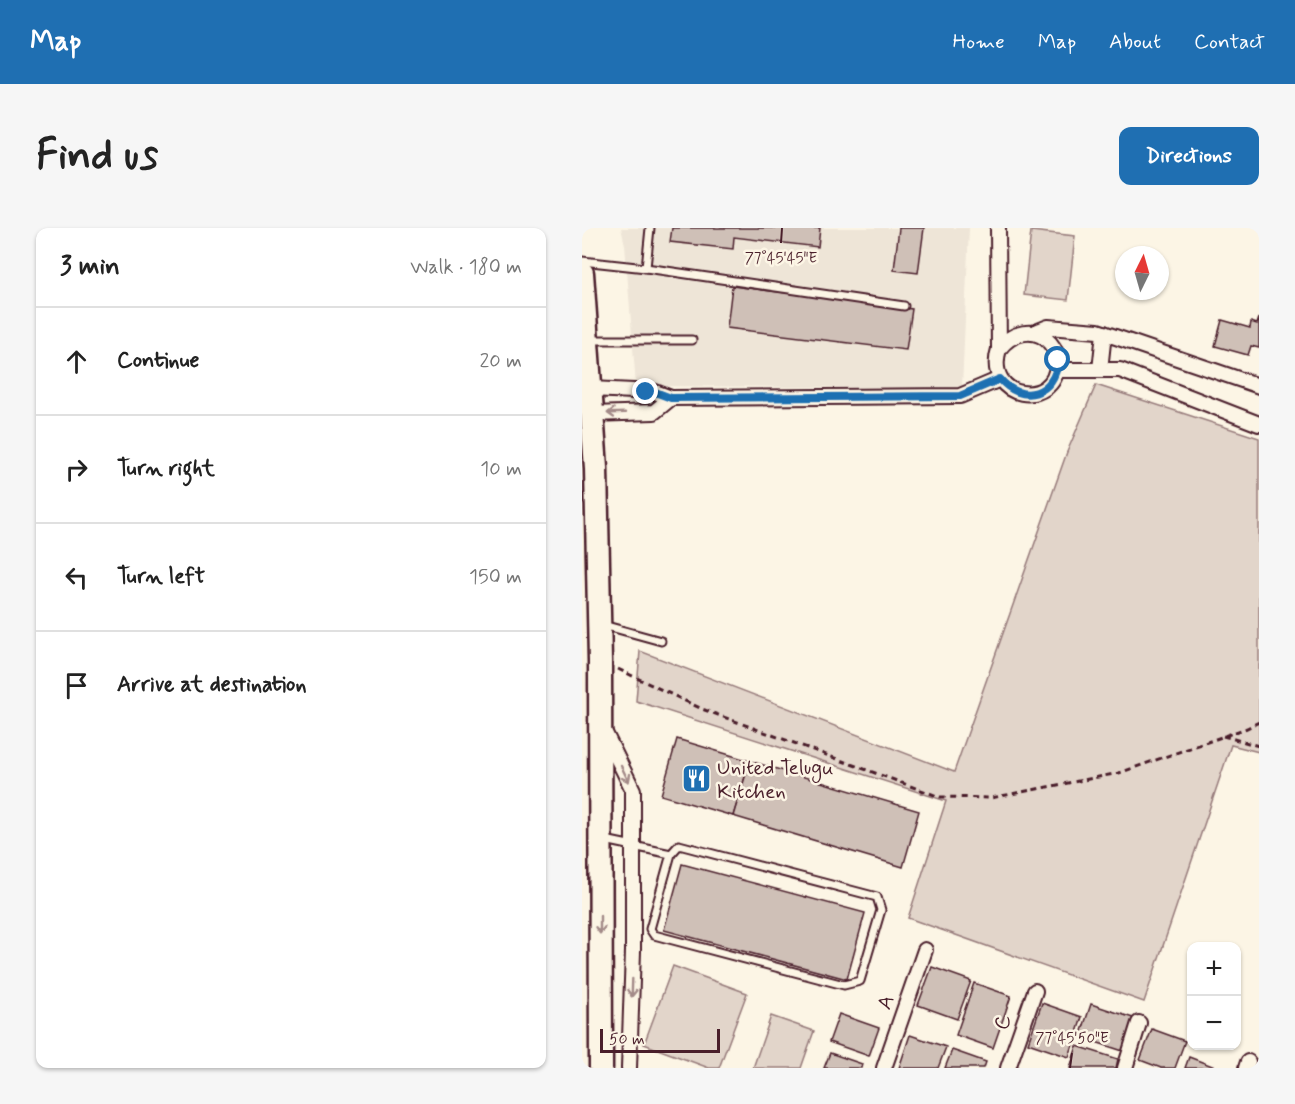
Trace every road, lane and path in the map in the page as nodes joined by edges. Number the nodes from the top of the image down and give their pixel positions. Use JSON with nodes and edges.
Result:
{"nodes":[{"id":1,"x":650,"y":228,"type":"edge"},
{"id":2,"x":998,"y":228,"type":"edge"},
{"id":3,"x":582,"y":261,"type":"edge"},
{"id":4,"x":646,"y":268,"type":"junction"},
{"id":5,"x":582,"y":273,"type":"edge"},
{"id":6,"x":583,"y":305,"type":"edge"},
{"id":7,"x":904,"y":306,"type":"dead end"},
{"id":8,"x":1033,"y":333,"type":"junction"},
{"id":9,"x":1104,"y":333,"type":"junction"},
{"id":10,"x":587,"y":340,"type":"junction"},
{"id":11,"x":692,"y":340,"type":"dead end"},
{"id":12,"x":999,"y":349,"type":"junction"},
{"id":13,"x":1057,"y":370,"type":"junction"},
{"id":14,"x":1100,"y":370,"type":"junction"},
{"id":15,"x":1000,"y":379,"type":"junction"},
{"id":16,"x":1259,"y":386,"type":"edge"},
{"id":17,"x":591,"y":389,"type":"junction"},
{"id":18,"x":671,"y":398,"type":"junction"},
{"id":19,"x":592,"y":414,"type":"junction"},
{"id":20,"x":1259,"y":424,"type":"edge"},
{"id":21,"x":598,"y":623,"type":"junction"},
{"id":22,"x":661,"y":641,"type":"dead end"},
{"id":23,"x":591,"y":660,"type":"edge"},
{"id":24,"x":600,"y":721,"type":"junction"},
{"id":25,"x":1259,"y":722,"type":"edge"},
{"id":26,"x":1223,"y":736,"type":"junction"},
{"id":27,"x":1259,"y":746,"type":"edge"},
{"id":28,"x":600,"y":839,"type":"junction"},
{"id":29,"x":632,"y":846,"type":"junction"},
{"id":30,"x":671,"y":855,"type":"junction"},
{"id":31,"x":925,"y":950,"type":"dead end"},
{"id":32,"x":1035,"y":991,"type":"dead end"},
{"id":33,"x":1139,"y":1023,"type":"dead end"},
{"id":34,"x":601,"y":1068,"type":"edge"},
{"id":35,"x":629,"y":1068,"type":"edge"},
{"id":36,"x":884,"y":1068,"type":"edge"},
{"id":37,"x":1008,"y":1068,"type":"edge"},
{"id":38,"x":1125,"y":1068,"type":"edge"}],
"edges":[{"from":1,"to":4,"type":"lane"},
{"from":2,"to":12,"type":"street"},
{"from":3,"to":4,"type":"lane"},
{"from":4,"to":7,"type":"lane"},
{"from":5,"to":6,"type":"main road"},
{"from":6,"to":10,"type":"main road"},
{"from":8,"to":9,"type":"street"},
{"from":8,"to":12,"type":"street"},
{"from":8,"to":13,"type":"street"},
{"from":9,"to":14,"type":"street"},
{"from":9,"to":16,"type":"street"},
{"from":10,"to":11,"type":"lane"},
{"from":10,"to":17,"type":"main road"},
{"from":12,"to":15,"type":"street"},
{"from":13,"to":14,"type":"street"},
{"from":13,"to":15,"type":"street"},
{"from":14,"to":20,"type":"street"},
{"from":15,"to":18,"type":"street"},
{"from":17,"to":18,"type":"street"},
{"from":17,"to":19,"type":"main road"},
{"from":18,"to":19,"type":"street","one_way":true},
{"from":19,"to":21,"type":"main road"},
{"from":21,"to":22,"type":"lane"},
{"from":21,"to":23,"type":"main road"},
{"from":23,"to":24,"type":"main road"},
{"from":23,"to":26,"type":"path"},
{"from":24,"to":28,"type":"main road"},
{"from":24,"to":29,"type":"street","one_way":true},
{"from":25,"to":26,"type":"path"},
{"from":26,"to":27,"type":"path"},
{"from":28,"to":29,"type":"lane"},
{"from":28,"to":34,"type":"main road","one_way":true},
{"from":29,"to":30,"type":"lane"},
{"from":29,"to":35,"type":"street","one_way":true},
{"from":30,"to":30,"type":"lane"},
{"from":31,"to":36,"type":"street","name":"A"},
{"from":32,"to":37,"type":"street","name":"C"},
{"from":33,"to":38,"type":"street"}]}
